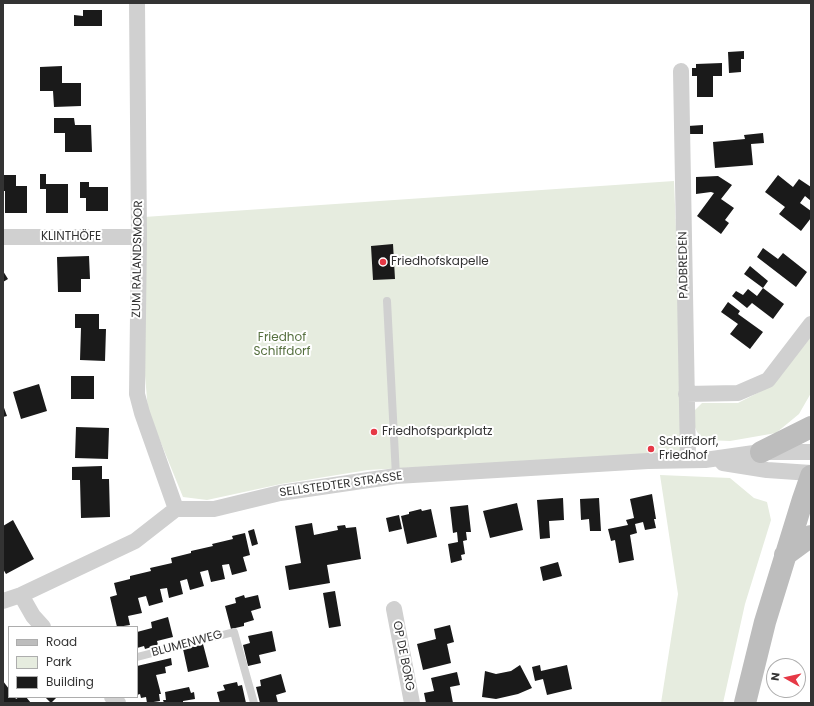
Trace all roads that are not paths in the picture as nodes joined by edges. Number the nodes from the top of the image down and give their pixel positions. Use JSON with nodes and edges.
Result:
{"nodes":[{"id":1,"x":137,"y":3,"type":"edge"},
{"id":2,"x":681,"y":71,"type":"dead end"},
{"id":3,"x":3,"y":237,"type":"edge"},
{"id":4,"x":139,"y":237,"type":"junction"},
{"id":5,"x":387,"y":301,"type":"dead end"},
{"id":6,"x":811,"y":324,"type":"edge"},
{"id":7,"x":686,"y":394,"type":"junction"},
{"id":8,"x":811,"y":427,"type":"edge"},
{"id":9,"x":761,"y":452,"type":"junction"},
{"id":10,"x":811,"y":452,"type":"edge"},
{"id":11,"x":688,"y":460,"type":"junction"},
{"id":12,"x":705,"y":460,"type":"junction"},
{"id":13,"x":811,"y":473,"type":"edge"},
{"id":14,"x":396,"y":476,"type":"junction"},
{"id":15,"x":811,"y":476,"type":"edge"},
{"id":16,"x":176,"y":509,"type":"junction"},
{"id":17,"x":811,"y":536,"type":"edge"},
{"id":18,"x":785,"y":555,"type":"junction"},
{"id":19,"x":21,"y":595,"type":"junction"},
{"id":20,"x":3,"y":601,"type":"edge"},
{"id":21,"x":394,"y":609,"type":"dead end"},
{"id":22,"x":42,"y":626,"type":"edge"},
{"id":23,"x":138,"y":657,"type":"edge"},
{"id":24,"x":254,"y":703,"type":"edge"},
{"id":25,"x":412,"y":703,"type":"edge"},
{"id":26,"x":745,"y":703,"type":"edge"}],
"edges":[{"from":1,"to":4,"type":"street","name":"ZUM RALANDSMOOR"},
{"from":2,"to":7,"type":"street","name":"PADBREDEN"},
{"from":3,"to":4,"type":"street","name":"KLINTHÖFE"},
{"from":4,"to":16,"type":"street","name":"ZUM RALANDSMOOR"},
{"from":5,"to":14,"type":"lane"},
{"from":6,"to":7,"type":"street"},
{"from":7,"to":11,"type":"street","name":"PADBREDEN"},
{"from":8,"to":9,"type":"main road"},
{"from":9,"to":10,"type":"street","name":"SELLSTEDTER STRASSE"},
{"from":9,"to":12,"type":"street","name":"SELLSTEDTER STRASSE"},
{"from":11,"to":12,"type":"street","name":"SELLSTEDTER STRASSE"},
{"from":11,"to":14,"type":"street","name":"SELLSTEDTER STRASSE"},
{"from":12,"to":13,"type":"street","name":"SELLSTEDTER STRASSE"},
{"from":14,"to":16,"type":"street","name":"SELLSTEDTER STRASSE"},
{"from":15,"to":18,"type":"main road"},
{"from":16,"to":19,"type":"street"},
{"from":17,"to":18,"type":"main road"},
{"from":18,"to":26,"type":"main road"},
{"from":19,"to":20,"type":"street"},
{"from":19,"to":22,"type":"street"},
{"from":21,"to":25,"type":"street","name":"OP DE BORG"},
{"from":23,"to":24,"type":"lane","name":"BLUMENWEG"}]}
